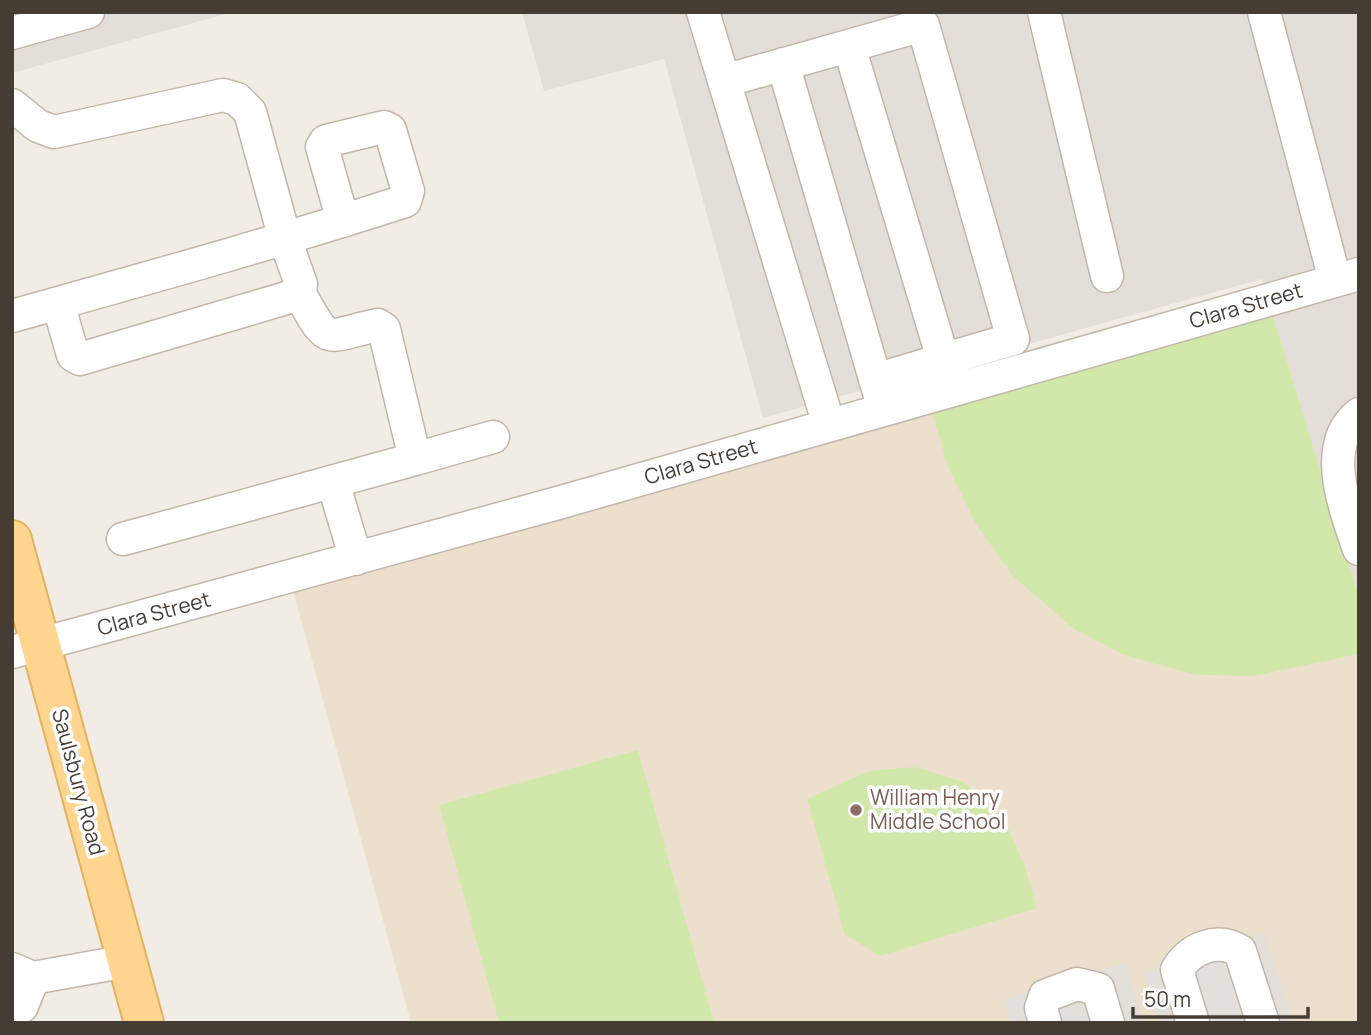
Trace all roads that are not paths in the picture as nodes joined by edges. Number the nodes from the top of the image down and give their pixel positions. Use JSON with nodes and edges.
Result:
{"nodes":[{"id":1,"x":88,"y":12,"type":"edge"},
{"id":2,"x":703,"y":12,"type":"edge"},
{"id":3,"x":1044,"y":12,"type":"edge"},
{"id":4,"x":1264,"y":12,"type":"edge"},
{"id":5,"x":28,"y":24,"type":"edge"},
{"id":6,"x":849,"y":46,"type":"junction"},
{"id":7,"x":783,"y":64,"type":"junction"},
{"id":8,"x":724,"y":81,"type":"junction"},
{"id":9,"x":12,"y":105,"type":"edge"},
{"id":10,"x":343,"y":221,"type":"dead end"},
{"id":11,"x":285,"y":239,"type":"junction"},
{"id":12,"x":1107,"y":276,"type":"dead end"},
{"id":13,"x":1347,"y":277,"type":"edge"},
{"id":14,"x":300,"y":294,"type":"junction"},
{"id":15,"x":58,"y":303,"type":"junction"},
{"id":16,"x":12,"y":316,"type":"edge"},
{"id":17,"x":943,"y":359,"type":"junction"},
{"id":18,"x":875,"y":380,"type":"junction"},
{"id":19,"x":952,"y":390,"type":"junction"},
{"id":20,"x":884,"y":410,"type":"junction"},
{"id":21,"x":1359,"y":414,"type":"edge"},
{"id":22,"x":829,"y":425,"type":"junction"},
{"id":23,"x":493,"y":437,"type":"dead end"},
{"id":24,"x":415,"y":459,"type":"junction"},
{"id":25,"x":333,"y":482,"type":"junction"},
{"id":26,"x":12,"y":540,"type":"edge"},
{"id":27,"x":123,"y":540,"type":"dead end"},
{"id":28,"x":1359,"y":549,"type":"edge"},
{"id":29,"x":356,"y":559,"type":"junction"},
{"id":30,"x":26,"y":648,"type":"edge"},
{"id":31,"x":127,"y":961,"type":"junction"},
{"id":32,"x":21,"y":995,"type":"edge"},
{"id":33,"x":144,"y":1023,"type":"edge"},
{"id":34,"x":1045,"y":1023,"type":"edge"},
{"id":35,"x":1108,"y":1023,"type":"edge"},
{"id":36,"x":1193,"y":1023,"type":"edge"},
{"id":37,"x":1263,"y":1023,"type":"edge"}],
"edges":[{"from":1,"to":5,"type":"lane"},
{"from":2,"to":8,"type":"lane"},
{"from":3,"to":12,"type":"lane"},
{"from":4,"to":13,"type":"lane"},
{"from":6,"to":7,"type":"lane"},
{"from":6,"to":17,"type":"lane"},
{"from":6,"to":17,"type":"lane"},
{"from":7,"to":8,"type":"lane"},
{"from":7,"to":18,"type":"lane"},
{"from":8,"to":22,"type":"lane"},
{"from":9,"to":11,"type":"lane"},
{"from":10,"to":11,"type":"lane"},
{"from":11,"to":14,"type":"lane"},
{"from":11,"to":15,"type":"lane"},
{"from":13,"to":19,"type":"lane","name":"Clara Street"},
{"from":14,"to":15,"type":"lane"},
{"from":14,"to":24,"type":"lane"},
{"from":15,"to":16,"type":"lane"},
{"from":17,"to":18,"type":"lane"},
{"from":17,"to":19,"type":"lane"},
{"from":18,"to":20,"type":"lane"},
{"from":19,"to":20,"type":"lane","name":"Clara Street"},
{"from":20,"to":22,"type":"lane","name":"Clara Street"},
{"from":21,"to":28,"type":"lane"},
{"from":22,"to":29,"type":"lane","name":"Clara Street"},
{"from":23,"to":24,"type":"lane"},
{"from":24,"to":25,"type":"lane"},
{"from":25,"to":27,"type":"lane"},
{"from":25,"to":29,"type":"lane"},
{"from":26,"to":30,"type":"main road","name":"Saulsbury Road"},
{"from":29,"to":30,"type":"lane","name":"Clara Street"},
{"from":30,"to":31,"type":"main road","name":"Saulsbury Road"},
{"from":31,"to":32,"type":"lane"},
{"from":31,"to":33,"type":"main road","name":"Saulsbury Road"},
{"from":34,"to":35,"type":"lane"},
{"from":36,"to":37,"type":"lane"}]}
